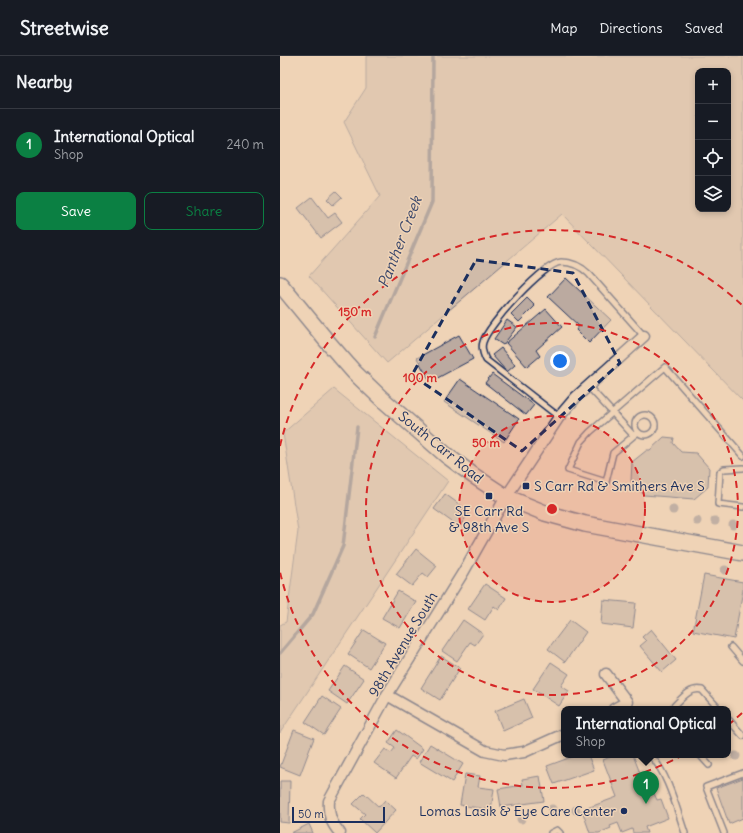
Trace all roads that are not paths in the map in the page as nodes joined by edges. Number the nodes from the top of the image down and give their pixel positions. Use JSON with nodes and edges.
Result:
{"nodes":[{"id":1,"x":280,"y":284,"type":"edge"},
{"id":2,"x":644,"y":336,"type":"joint"},
{"id":3,"x":588,"y":386,"type":"junction"},
{"id":4,"x":612,"y":412,"type":"junction"},
{"id":5,"x":559,"y":417,"type":"junction"},
{"id":6,"x":743,"y":456,"type":"edge"},
{"id":7,"x":743,"y":468,"type":"edge"},
{"id":8,"x":506,"y":496,"type":"junction"},
{"id":9,"x":743,"y":507,"type":"edge"},
{"id":10,"x":743,"y":553,"type":"edge"},
{"id":11,"x":731,"y":647,"type":"dead end"},
{"id":12,"x":743,"y":661,"type":"edge"},
{"id":13,"x":606,"y":674,"type":"dead end"},
{"id":14,"x":387,"y":696,"type":"junction"},
{"id":15,"x":620,"y":706,"type":"edge"},
{"id":16,"x":674,"y":706,"type":"edge"},
{"id":17,"x":716,"y":706,"type":"edge"},
{"id":18,"x":731,"y":722,"type":"edge"},
{"id":19,"x":561,"y":735,"type":"edge"},
{"id":20,"x":743,"y":736,"type":"edge"},
{"id":21,"x":653,"y":758,"type":"edge"},
{"id":22,"x":703,"y":758,"type":"edge"},
{"id":23,"x":709,"y":765,"type":"dead end"},
{"id":24,"x":743,"y":773,"type":"edge"},
{"id":25,"x":340,"y":833,"type":"edge"},
{"id":26,"x":551,"y":833,"type":"edge"},
{"id":27,"x":560,"y":833,"type":"edge"},
{"id":28,"x":685,"y":833,"type":"edge"},
{"id":29,"x":724,"y":833,"type":"edge"}],
"edges":[{"from":1,"to":8,"type":"main road","name":"South Carr Road"},
{"from":2,"to":3,"type":"street","name":"98th Avenue South"},
{"from":2,"to":5,"type":"lane"},
{"from":3,"to":4,"type":"lane"},
{"from":3,"to":5,"type":"street","name":"98th Avenue South"},
{"from":4,"to":4,"type":"lane"},
{"from":4,"to":6,"type":"lane"},
{"from":5,"to":8,"type":"street","name":"98th Avenue South"},
{"from":7,"to":9,"type":"lane"},
{"from":8,"to":10,"type":"main road","name":"South Carr Road"},
{"from":8,"to":14,"type":"street","name":"98th Avenue South"},
{"from":11,"to":12,"type":"lane"},
{"from":13,"to":15,"type":"street"},
{"from":14,"to":19,"type":"street"},
{"from":14,"to":25,"type":"street","name":"98th Avenue South"},
{"from":16,"to":17,"type":"lane"},
{"from":18,"to":20,"type":"lane"},
{"from":21,"to":28,"type":"lane"},
{"from":22,"to":23,"type":"lane"},
{"from":24,"to":29,"type":"lane"},
{"from":26,"to":27,"type":"lane"}]}
